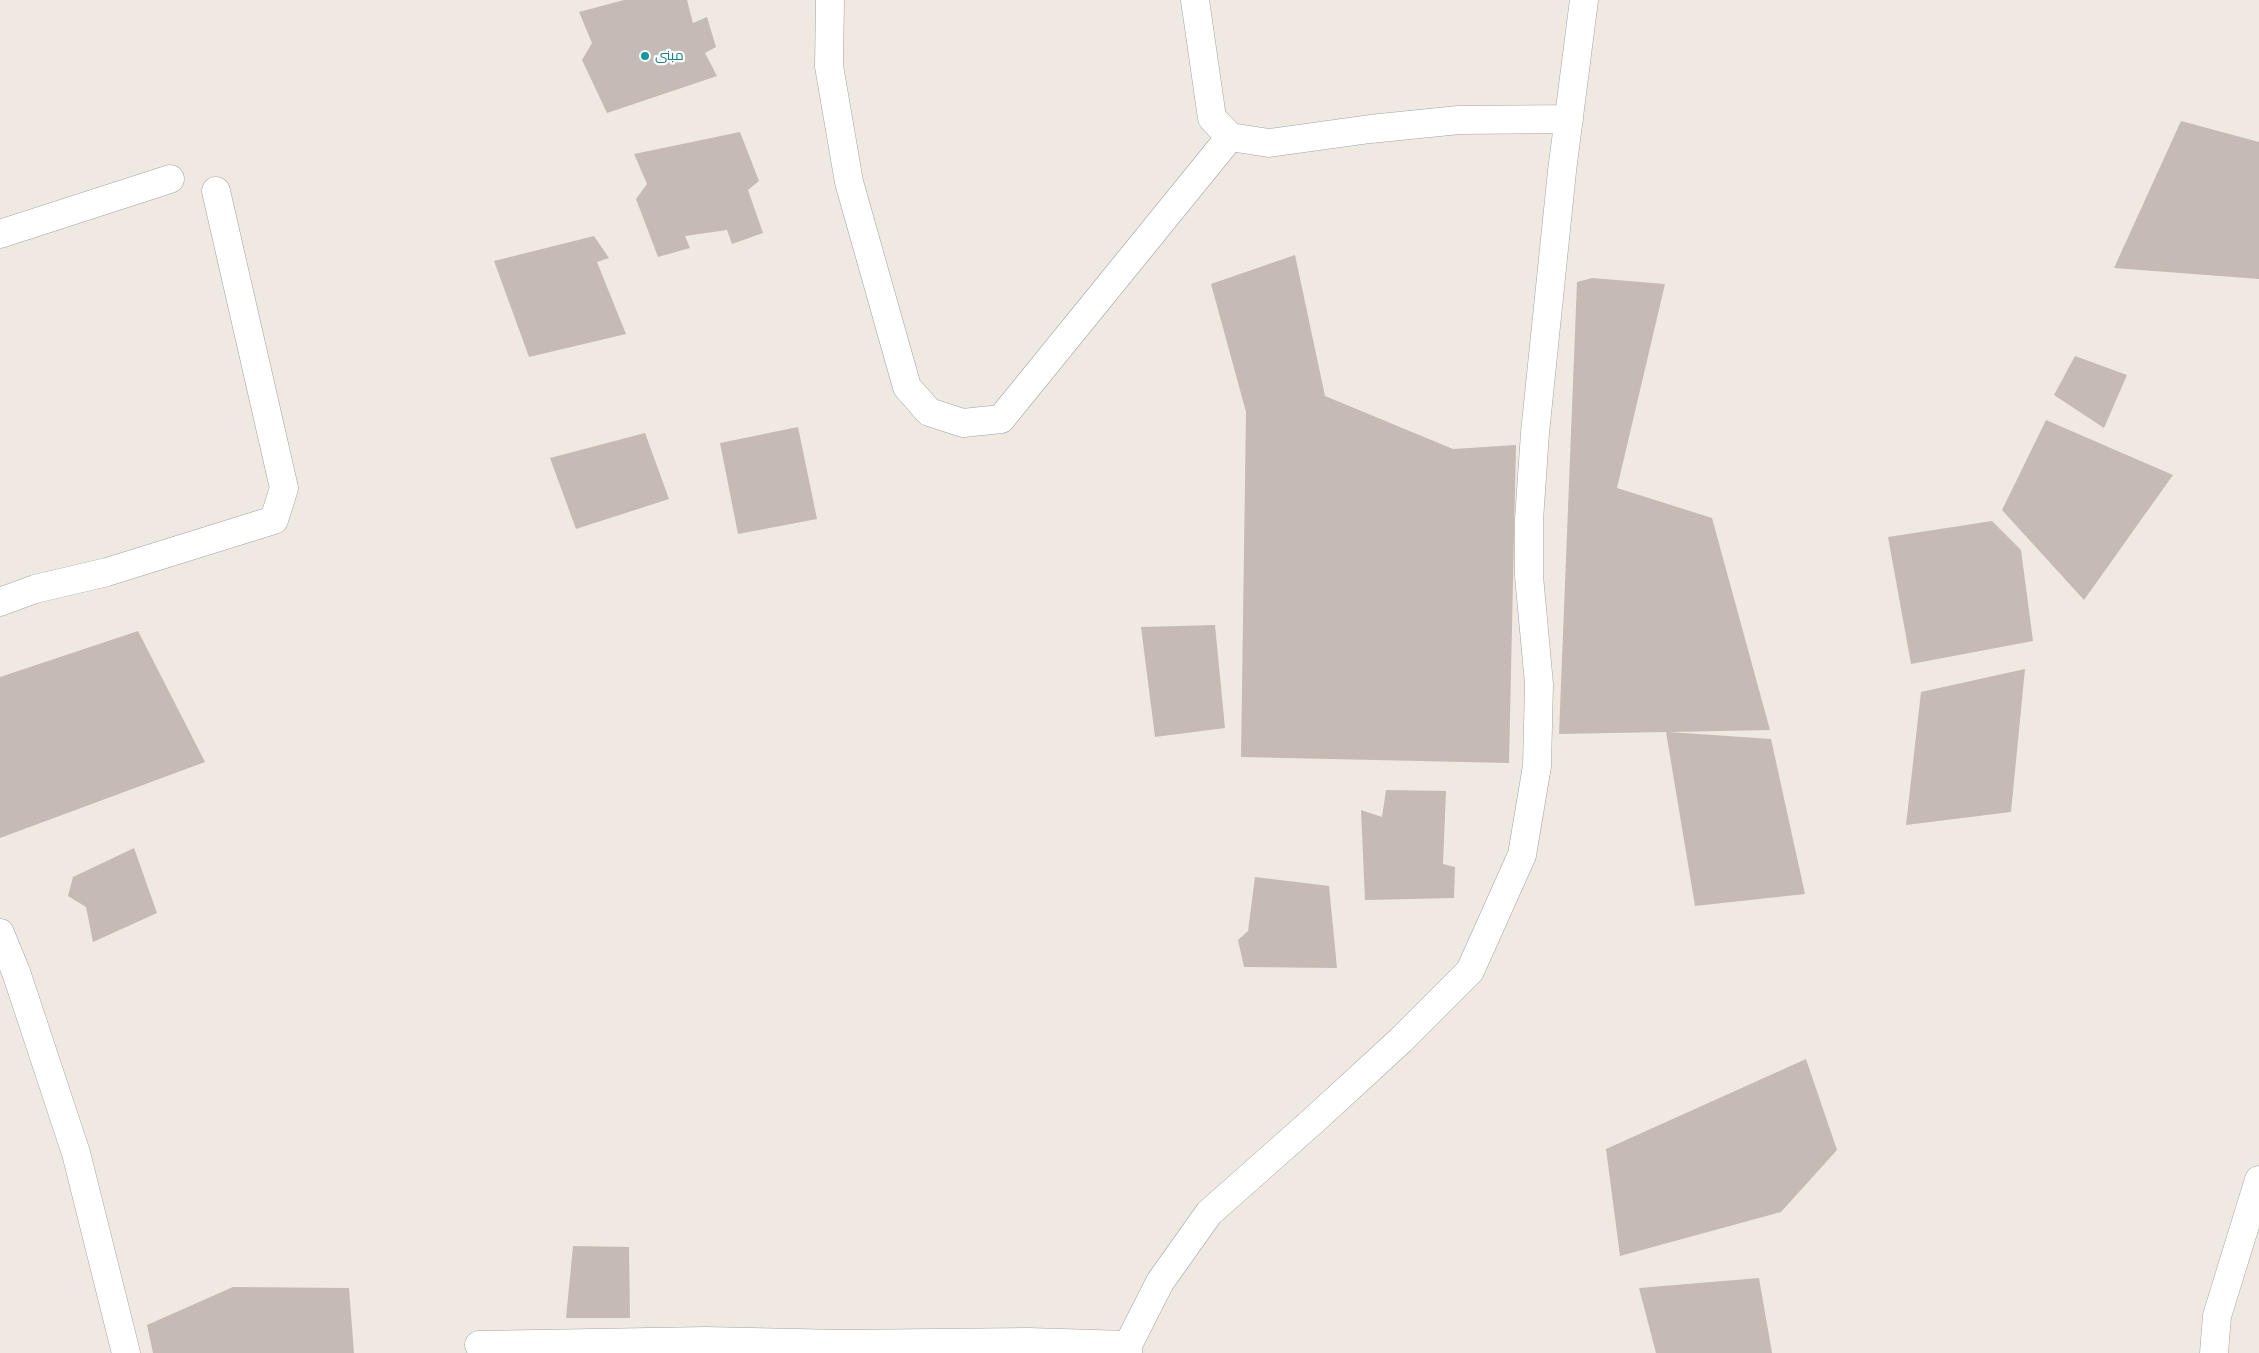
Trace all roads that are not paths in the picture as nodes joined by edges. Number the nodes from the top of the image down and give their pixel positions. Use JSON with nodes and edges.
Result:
{"nodes":[{"id":1,"x":830,"y":0,"type":"edge"},
{"id":2,"x":1195,"y":0,"type":"edge"},
{"id":3,"x":1584,"y":0,"type":"edge"},
{"id":4,"x":1569,"y":119,"type":"junction"},
{"id":5,"x":1230,"y":137,"type":"junction"},
{"id":6,"x":170,"y":179,"type":"dead end"},
{"id":7,"x":216,"y":190,"type":"dead end"},
{"id":8,"x":0,"y":234,"type":"edge"},
{"id":9,"x":0,"y":602,"type":"edge"},
{"id":10,"x":0,"y":933,"type":"edge"},
{"id":11,"x":2259,"y":1180,"type":"edge"},
{"id":12,"x":479,"y":1345,"type":"dead end"},
{"id":13,"x":1128,"y":1349,"type":"edge"},
{"id":14,"x":126,"y":1353,"type":"edge"},
{"id":15,"x":2214,"y":1353,"type":"edge"}],
"edges":[{"from":1,"to":5,"type":"street"},
{"from":2,"to":5,"type":"street"},
{"from":3,"to":4,"type":"street"},
{"from":4,"to":5,"type":"street"},
{"from":4,"to":13,"type":"street"},
{"from":6,"to":8,"type":"street"},
{"from":7,"to":9,"type":"street"},
{"from":10,"to":14,"type":"street"},
{"from":11,"to":15,"type":"street"},
{"from":12,"to":13,"type":"street"}]}
